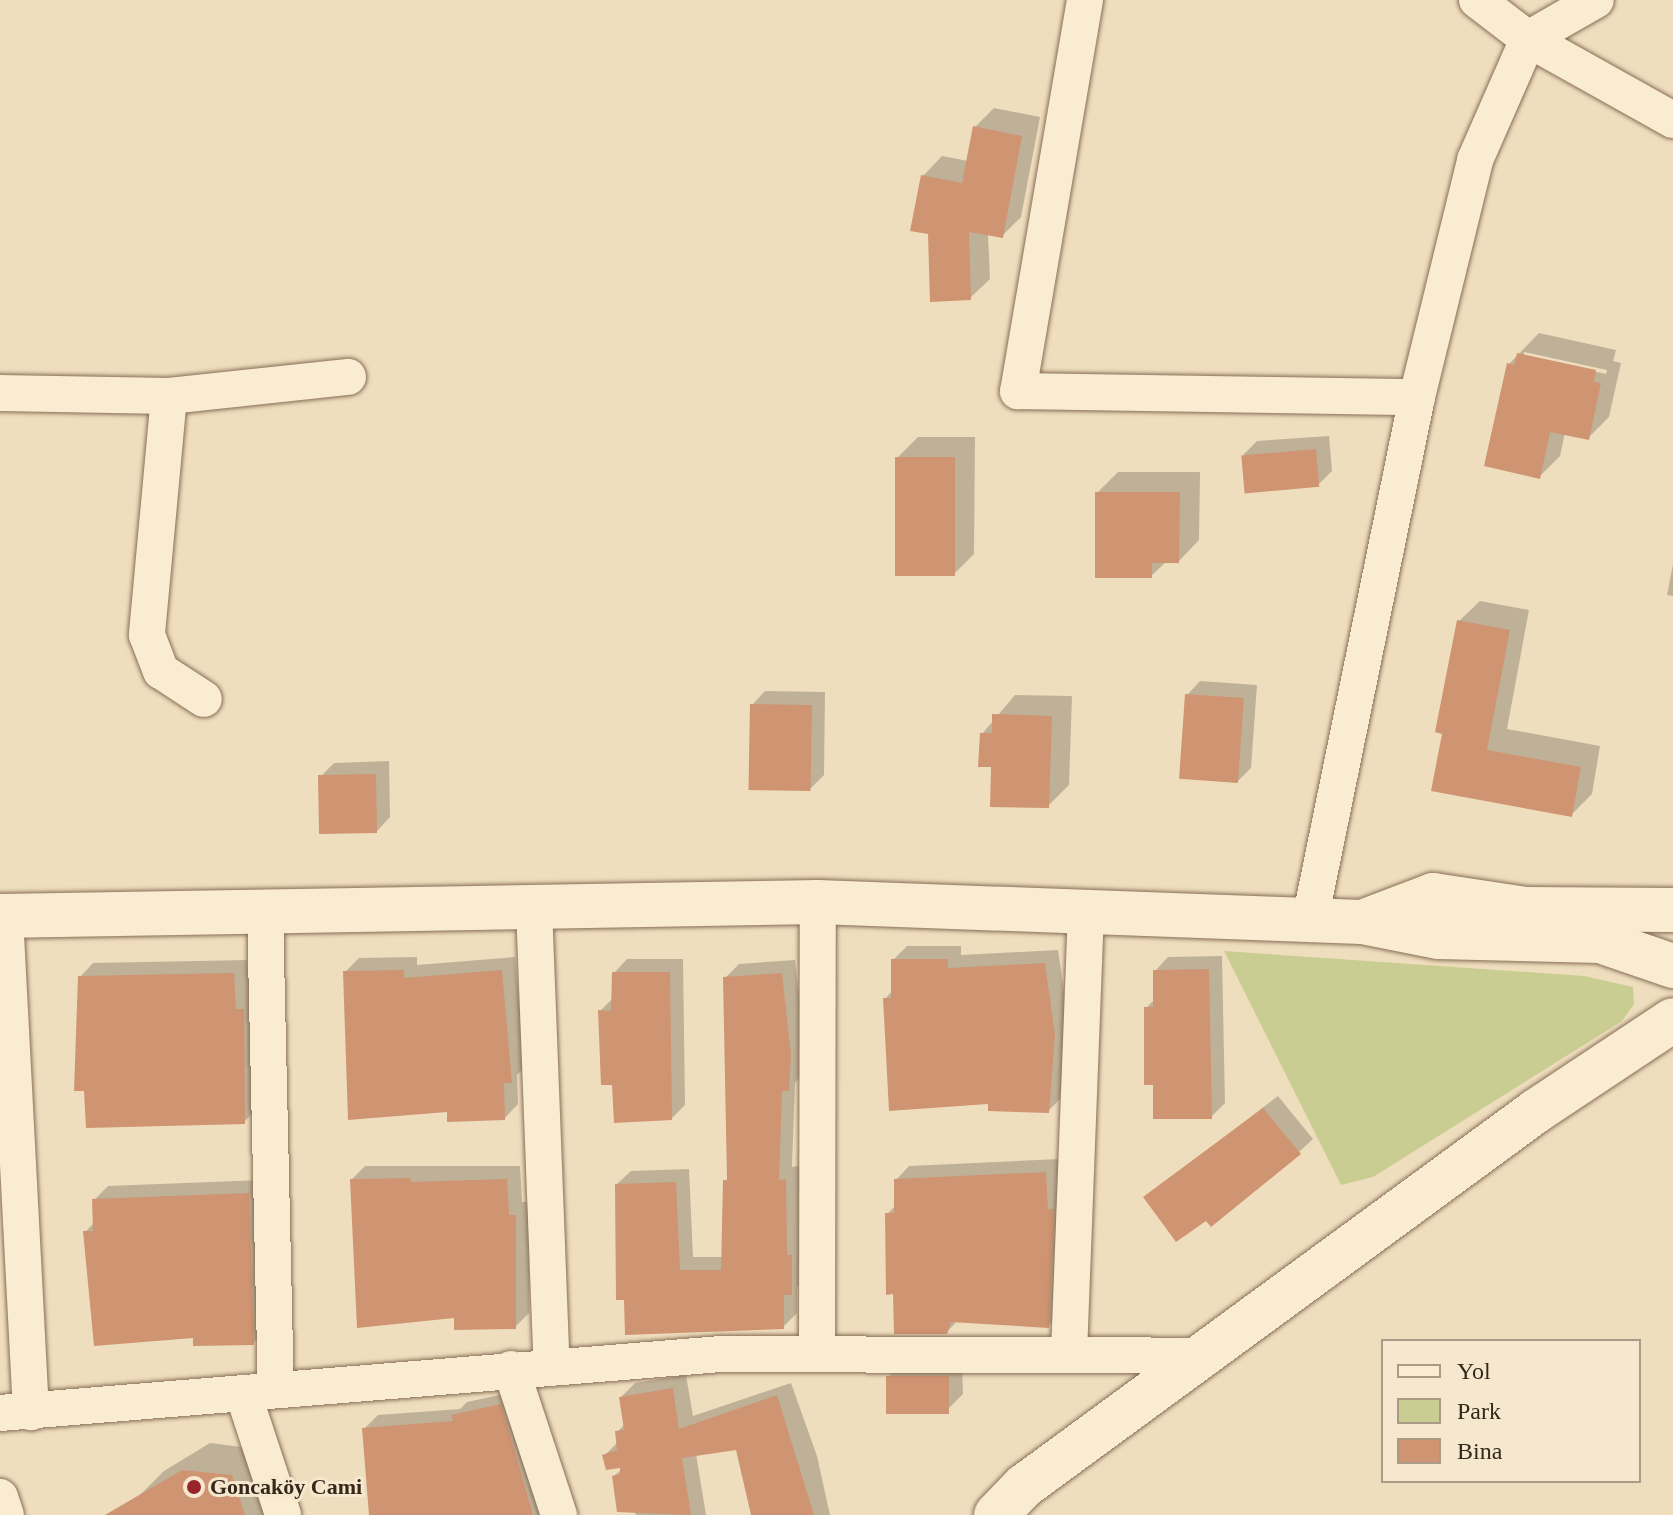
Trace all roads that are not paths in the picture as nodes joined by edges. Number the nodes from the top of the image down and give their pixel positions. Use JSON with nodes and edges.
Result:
{"nodes":[{"id":1,"x":1085,"y":0,"type":"edge"},
{"id":2,"x":1477,"y":0,"type":"edge"},
{"id":3,"x":1596,"y":0,"type":"edge"},
{"id":4,"x":1528,"y":39,"type":"junction"},
{"id":5,"x":1673,"y":120,"type":"edge"},
{"id":6,"x":348,"y":377,"type":"dead end"},
{"id":7,"x":0,"y":393,"type":"edge"},
{"id":8,"x":169,"y":396,"type":"junction"},
{"id":9,"x":1417,"y":397,"type":"junction"},
{"id":10,"x":204,"y":699,"type":"dead end"},
{"id":11,"x":818,"y":902,"type":"junction"},
{"id":12,"x":534,"y":907,"type":"junction"},
{"id":13,"x":1673,"y":910,"type":"edge"},
{"id":14,"x":265,"y":911,"type":"junction"},
{"id":15,"x":1086,"y":912,"type":"junction"},
{"id":16,"x":3,"y":916,"type":"edge"},
{"id":17,"x":1310,"y":920,"type":"junction"},
{"id":18,"x":1362,"y":922,"type":"junction"},
{"id":19,"x":1673,"y":966,"type":"edge"},
{"id":20,"x":1673,"y":1020,"type":"edge"},
{"id":21,"x":1673,"y":1060,"type":"edge"},
{"id":22,"x":1438,"y":1187,"type":"junction"},
{"id":23,"x":817,"y":1353,"type":"junction"},
{"id":24,"x":1069,"y":1353,"type":"junction"},
{"id":25,"x":1204,"y":1356,"type":"junction"},
{"id":26,"x":552,"y":1366,"type":"junction"},
{"id":27,"x":511,"y":1369,"type":"junction"},
{"id":28,"x":259,"y":1392,"type":"junction"},
{"id":29,"x":16,"y":1412,"type":"edge"},
{"id":30,"x":0,"y":1497,"type":"edge"},
{"id":31,"x":6,"y":1515,"type":"edge"},
{"id":32,"x":283,"y":1515,"type":"edge"},
{"id":33,"x":559,"y":1515,"type":"edge"},
{"id":34,"x":996,"y":1515,"type":"edge"}],
"edges":[{"from":1,"to":9,"type":"street"},
{"from":2,"to":4,"type":"street"},
{"from":3,"to":4,"type":"street"},
{"from":4,"to":5,"type":"street"},
{"from":4,"to":9,"type":"street"},
{"from":6,"to":8,"type":"street"},
{"from":7,"to":8,"type":"street"},
{"from":8,"to":10,"type":"street"},
{"from":9,"to":17,"type":"street"},
{"from":11,"to":12,"type":"street"},
{"from":11,"to":15,"type":"street"},
{"from":11,"to":23,"type":"street"},
{"from":12,"to":14,"type":"street"},
{"from":12,"to":26,"type":"street"},
{"from":13,"to":18,"type":"street"},
{"from":14,"to":16,"type":"street"},
{"from":14,"to":28,"type":"street"},
{"from":15,"to":17,"type":"street"},
{"from":15,"to":24,"type":"street"},
{"from":16,"to":29,"type":"street"},
{"from":17,"to":18,"type":"street"},
{"from":18,"to":19,"type":"street"},
{"from":20,"to":22,"type":"street"},
{"from":21,"to":22,"type":"street"},
{"from":22,"to":25,"type":"street"},
{"from":23,"to":24,"type":"street"},
{"from":23,"to":26,"type":"street"},
{"from":24,"to":25,"type":"street"},
{"from":25,"to":34,"type":"street"},
{"from":26,"to":27,"type":"street"},
{"from":27,"to":28,"type":"street"},
{"from":27,"to":33,"type":"street"},
{"from":28,"to":29,"type":"street"},
{"from":28,"to":32,"type":"street"},
{"from":30,"to":31,"type":"street"}]}
